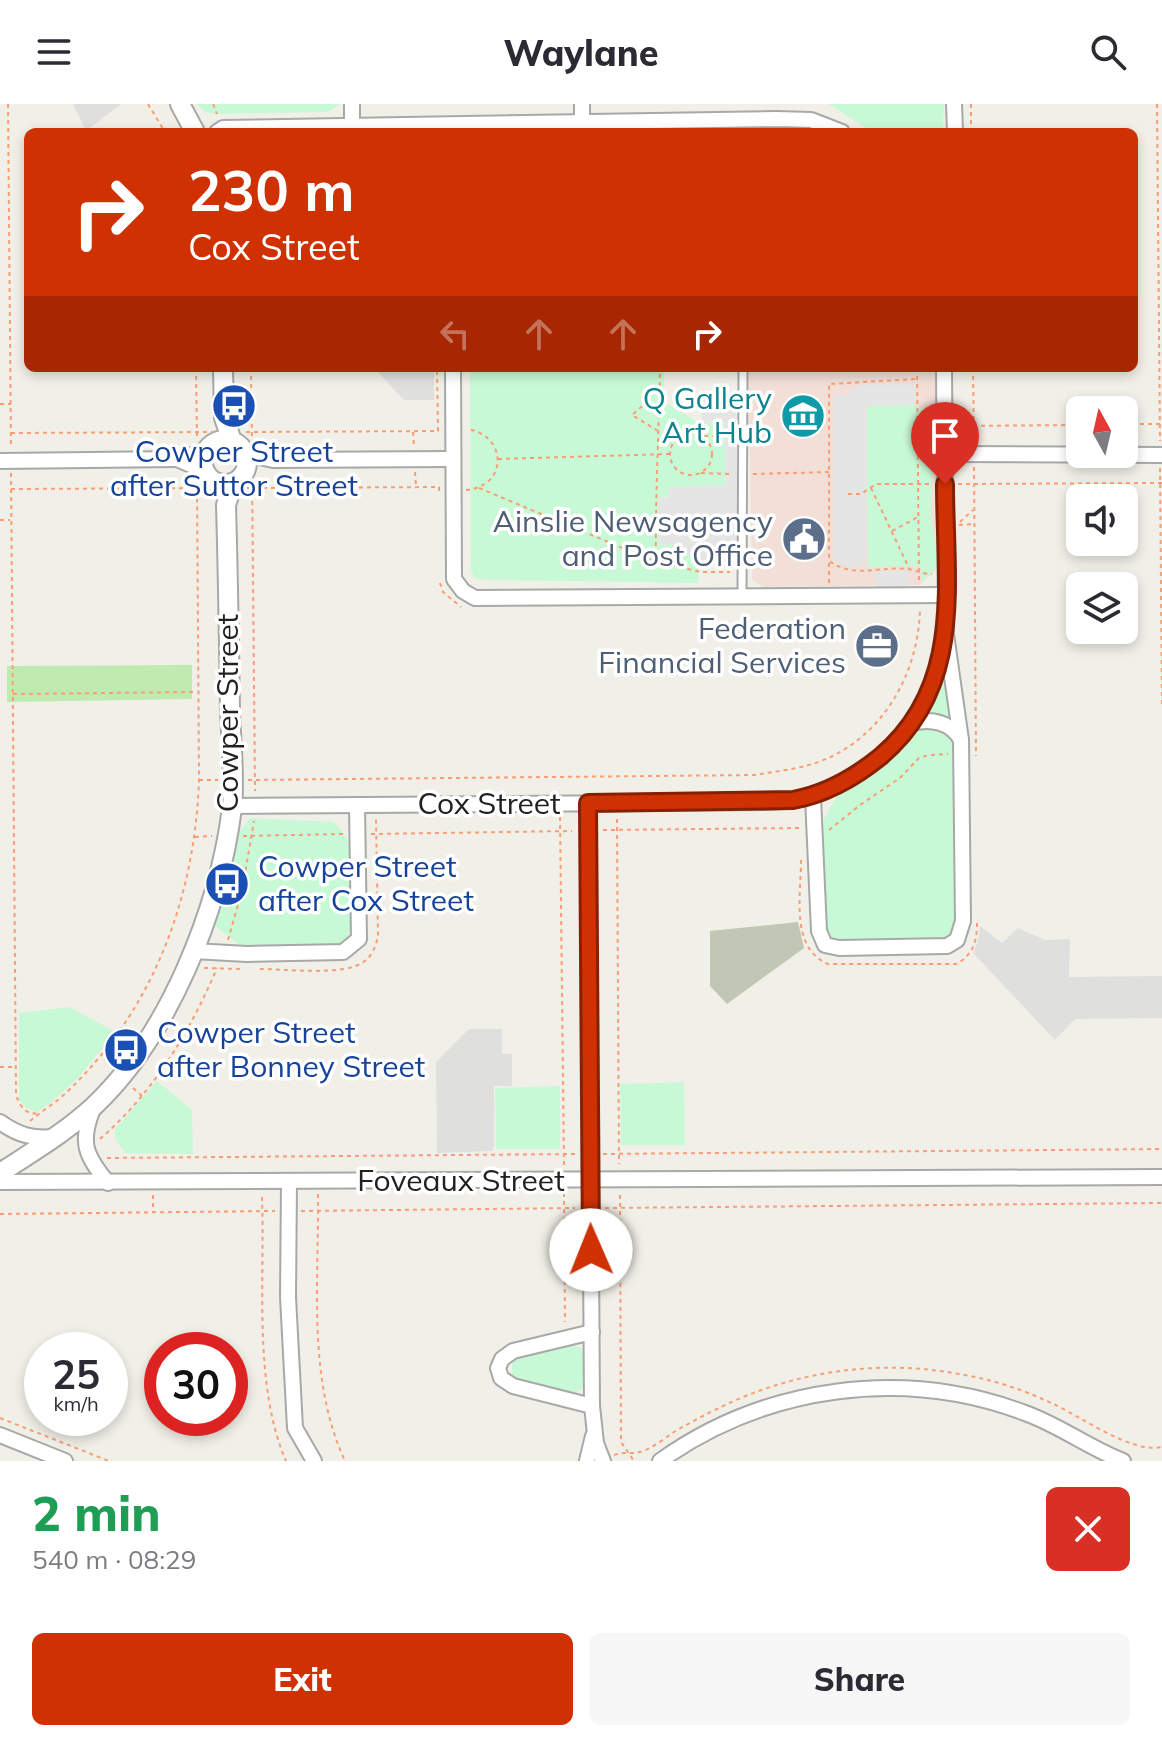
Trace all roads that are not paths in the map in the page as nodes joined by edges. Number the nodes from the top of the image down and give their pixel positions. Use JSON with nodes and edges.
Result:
{"nodes":[{"id":1,"x":180,"y":104,"type":"edge"},
{"id":2,"x":352,"y":104,"type":"edge"},
{"id":3,"x":582,"y":104,"type":"edge"},
{"id":4,"x":811,"y":104,"type":"edge"},
{"id":5,"x":954,"y":104,"type":"edge"},
{"id":6,"x":811,"y":120,"type":"junction"},
{"id":7,"x":582,"y":122,"type":"junction"},
{"id":8,"x":352,"y":126,"type":"junction"},
{"id":9,"x":193,"y":128,"type":"edge"},
{"id":10,"x":223,"y":128,"type":"edge"},
{"id":11,"x":832,"y":128,"type":"edge"},
{"id":12,"x":955,"y":128,"type":"edge"},
{"id":13,"x":223,"y":372,"type":"edge"},
{"id":14,"x":453,"y":372,"type":"edge"},
{"id":15,"x":743,"y":372,"type":"edge"},
{"id":16,"x":944,"y":372,"type":"edge"},
{"id":17,"x":224,"y":418,"type":"junction"},
{"id":18,"x":232,"y":441,"type":"junction"},
{"id":19,"x":208,"y":449,"type":"junction"},
{"id":20,"x":944,"y":454,"type":"junction"},
{"id":21,"x":1162,"y":455,"type":"edge"},
{"id":22,"x":177,"y":459,"type":"junction"},
{"id":23,"x":453,"y":459,"type":"junction"},
{"id":24,"x":6,"y":461,"type":"edge"},
{"id":25,"x":246,"y":461,"type":"junction"},
{"id":26,"x":209,"y":476,"type":"junction"},
{"id":27,"x":233,"y":483,"type":"junction"},
{"id":28,"x":226,"y":505,"type":"junction"},
{"id":29,"x":946,"y":595,"type":"junction"},
{"id":30,"x":742,"y":596,"type":"junction"},
{"id":31,"x":946,"y":634,"type":"junction"},
{"id":32,"x":912,"y":723,"type":"junction"},
{"id":33,"x":966,"y":750,"type":"junction"},
{"id":34,"x":813,"y":797,"type":"junction"},
{"id":35,"x":588,"y":803,"type":"junction"},
{"id":36,"x":357,"y":805,"type":"junction"},
{"id":37,"x":232,"y":806,"type":"junction"},
{"id":38,"x":190,"y":960,"type":"junction"},
{"id":39,"x":94,"y":1106,"type":"junction"},
{"id":40,"x":0,"y":1122,"type":"edge"},
{"id":41,"x":55,"y":1137,"type":"junction"},
{"id":42,"x":0,"y":1173,"type":"edge"},
{"id":43,"x":1162,"y":1177,"type":"edge"},
{"id":44,"x":591,"y":1180,"type":"junction"},
{"id":45,"x":0,"y":1182,"type":"edge"},
{"id":46,"x":289,"y":1182,"type":"junction"},
{"id":47,"x":108,"y":1183,"type":"junction"},
{"id":48,"x":592,"y":1332,"type":"junction"},
{"id":49,"x":592,"y":1406,"type":"junction"},
{"id":50,"x":594,"y":1432,"type":"junction"},
{"id":51,"x":0,"y":1435,"type":"edge"},
{"id":52,"x":1096,"y":1454,"type":"edge"},
{"id":53,"x":65,"y":1461,"type":"edge"},
{"id":54,"x":314,"y":1461,"type":"edge"},
{"id":55,"x":587,"y":1461,"type":"edge"},
{"id":56,"x":603,"y":1461,"type":"edge"},
{"id":57,"x":660,"y":1461,"type":"edge"},
{"id":58,"x":1123,"y":1461,"type":"edge"}],
"edges":[{"from":1,"to":9,"type":"street"},
{"from":2,"to":8,"type":"street"},
{"from":3,"to":7,"type":"street"},
{"from":4,"to":6,"type":"street"},
{"from":5,"to":12,"type":"street"},
{"from":6,"to":7,"type":"street"},
{"from":6,"to":11,"type":"street"},
{"from":7,"to":8,"type":"street"},
{"from":8,"to":10,"type":"street"},
{"from":13,"to":17,"type":"street"},
{"from":14,"to":23,"type":"street"},
{"from":15,"to":30,"type":"lane"},
{"from":16,"to":20,"type":"street"},
{"from":17,"to":18,"type":"street"},
{"from":17,"to":19,"type":"street"},
{"from":18,"to":19,"type":"street"},
{"from":18,"to":25,"type":"street"},
{"from":19,"to":22,"type":"street"},
{"from":19,"to":26,"type":"street"},
{"from":20,"to":21,"type":"street"},
{"from":20,"to":29,"type":"street"},
{"from":22,"to":24,"type":"street"},
{"from":22,"to":26,"type":"street"},
{"from":23,"to":25,"type":"street"},
{"from":23,"to":30,"type":"street"},
{"from":25,"to":27,"type":"street"},
{"from":26,"to":27,"type":"street"},
{"from":26,"to":28,"type":"street","name":"Cowper Street"},
{"from":27,"to":28,"type":"street","name":"Cowper Street"},
{"from":28,"to":37,"type":"street","name":"Cowper Street"},
{"from":29,"to":30,"type":"street"},
{"from":29,"to":31,"type":"street"},
{"from":31,"to":32,"type":"street","name":"Cox Street"},
{"from":31,"to":33,"type":"street"},
{"from":32,"to":33,"type":"street"},
{"from":32,"to":34,"type":"street","name":"Cox Street"},
{"from":33,"to":34,"type":"street"},
{"from":34,"to":35,"type":"street","name":"Cox Street"},
{"from":35,"to":36,"type":"street","name":"Cox Street"},
{"from":35,"to":44,"type":"street"},
{"from":36,"to":37,"type":"street","name":"Cox Street"},
{"from":36,"to":38,"type":"street"},
{"from":37,"to":38,"type":"street","name":"Cowper Street"},
{"from":38,"to":39,"type":"street","name":"Cowper Street"},
{"from":39,"to":41,"type":"street","name":"Cowper Street"},
{"from":39,"to":47,"type":"street"},
{"from":40,"to":41,"type":"street"},
{"from":41,"to":42,"type":"street","name":"Cowper Street"},
{"from":43,"to":44,"type":"street","name":"Foveaux Street"},
{"from":44,"to":46,"type":"street","name":"Foveaux Street"},
{"from":44,"to":48,"type":"street"},
{"from":45,"to":47,"type":"street","name":"Foveaux Street"},
{"from":46,"to":47,"type":"street","name":"Foveaux Street"},
{"from":46,"to":54,"type":"street"},
{"from":48,"to":49,"type":"street"},
{"from":48,"to":49,"type":"street"},
{"from":49,"to":50,"type":"street"},
{"from":50,"to":55,"type":"street"},
{"from":50,"to":56,"type":"street"},
{"from":51,"to":53,"type":"street"},
{"from":52,"to":57,"type":"street"},
{"from":52,"to":58,"type":"street"}]}
